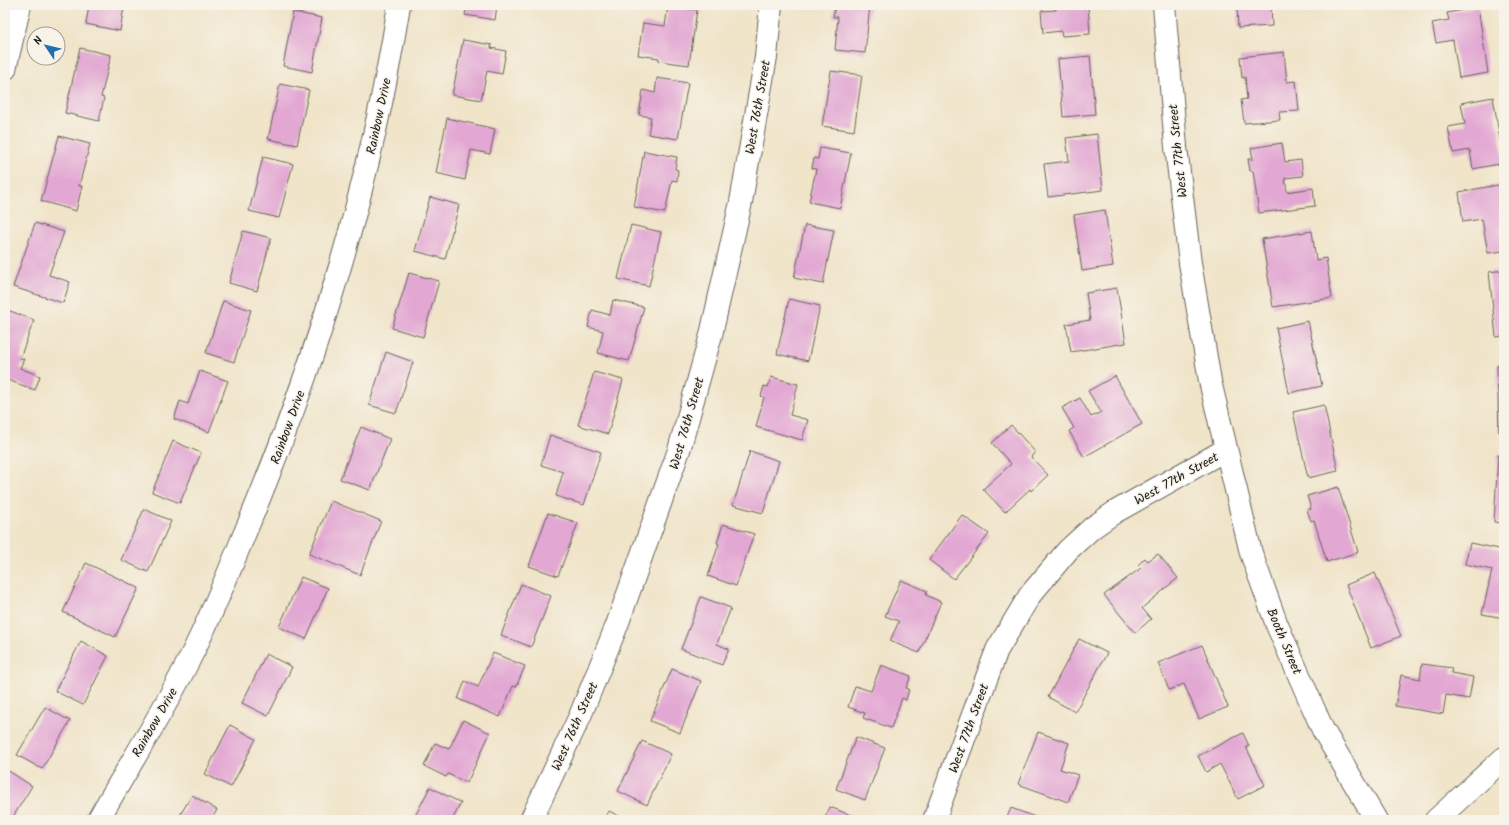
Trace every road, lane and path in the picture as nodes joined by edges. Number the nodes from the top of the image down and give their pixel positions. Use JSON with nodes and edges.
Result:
{"nodes":[{"id":1,"x":20,"y":5,"type":"edge"},
{"id":2,"x":398,"y":5,"type":"edge"},
{"id":3,"x":771,"y":5,"type":"edge"},
{"id":4,"x":1164,"y":5,"type":"edge"},
{"id":5,"x":5,"y":69,"type":"edge"},
{"id":6,"x":1225,"y":450,"type":"junction"},
{"id":7,"x":1504,"y":758,"type":"edge"},
{"id":8,"x":98,"y":820,"type":"edge"},
{"id":9,"x":531,"y":820,"type":"edge"},
{"id":10,"x":934,"y":820,"type":"edge"},
{"id":11,"x":1376,"y":820,"type":"edge"},
{"id":12,"x":1436,"y":820,"type":"edge"}],
"edges":[{"from":1,"to":5,"type":"street"},
{"from":2,"to":8,"type":"street","name":"Rainbow Drive"},
{"from":3,"to":9,"type":"street","name":"West 76th Street"},
{"from":4,"to":6,"type":"street","name":"West 77th Street"},
{"from":6,"to":10,"type":"street","name":"West 77th Street"},
{"from":6,"to":11,"type":"street","name":"Booth Street"},
{"from":7,"to":12,"type":"street"}]}
